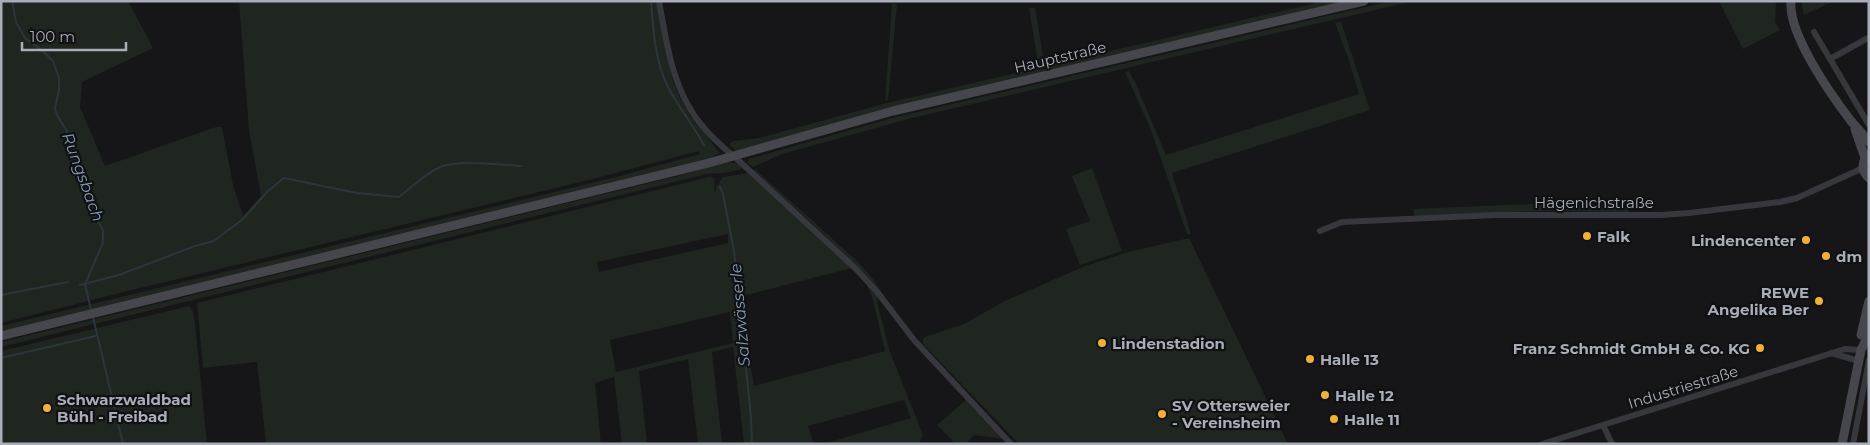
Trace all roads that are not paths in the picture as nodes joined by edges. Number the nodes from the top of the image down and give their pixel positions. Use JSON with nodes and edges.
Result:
{"nodes":[{"id":1,"x":659,"y":1,"type":"edge"},
{"id":2,"x":1364,"y":1,"type":"edge"},
{"id":3,"x":1785,"y":1,"type":"edge"},
{"id":4,"x":1790,"y":1,"type":"edge"},
{"id":5,"x":1790,"y":11,"type":"junction"},
{"id":6,"x":1814,"y":32,"type":"dead end"},
{"id":7,"x":1868,"y":38,"type":"edge"},
{"id":8,"x":1830,"y":59,"type":"junction"},
{"id":9,"x":1852,"y":122,"type":"junction"},
{"id":10,"x":1869,"y":125,"type":"edge"},
{"id":11,"x":1869,"y":142,"type":"edge"},
{"id":12,"x":734,"y":156,"type":"junction"},
{"id":13,"x":1867,"y":156,"type":"edge"},
{"id":14,"x":1863,"y":168,"type":"junction"},
{"id":15,"x":1869,"y":178,"type":"edge"},
{"id":16,"x":1320,"y":231,"type":"dead end"},
{"id":17,"x":1869,"y":301,"type":"edge"},
{"id":18,"x":1869,"y":328,"type":"edge"},
{"id":19,"x":1,"y":336,"type":"edge"},
{"id":20,"x":1861,"y":350,"type":"junction"},
{"id":21,"x":1831,"y":354,"type":"junction"},
{"id":22,"x":1869,"y":360,"type":"edge"},
{"id":23,"x":1859,"y":361,"type":"junction"},
{"id":24,"x":1603,"y":425,"type":"junction"},
{"id":25,"x":1011,"y":444,"type":"edge"},
{"id":26,"x":1542,"y":444,"type":"edge"},
{"id":27,"x":1612,"y":444,"type":"edge"},
{"id":28,"x":1842,"y":444,"type":"edge"},
{"id":29,"x":1853,"y":444,"type":"edge"}],
"edges":[{"from":1,"to":12,"type":"street"},
{"from":2,"to":12,"type":"street","name":"Hauptstraße"},
{"from":3,"to":5,"type":"street"},
{"from":4,"to":5,"type":"street"},
{"from":5,"to":9,"type":"street"},
{"from":6,"to":8,"type":"street"},
{"from":7,"to":8,"type":"street"},
{"from":8,"to":10,"type":"street"},
{"from":9,"to":11,"type":"street"},
{"from":9,"to":13,"type":"street"},
{"from":12,"to":19,"type":"street","name":"Hauptstraße"},
{"from":12,"to":25,"type":"street"},
{"from":13,"to":14,"type":"street"},
{"from":14,"to":15,"type":"street"},
{"from":14,"to":16,"type":"street","name":"Hägenichstraße"},
{"from":17,"to":20,"type":"street"},
{"from":18,"to":20,"type":"street"},
{"from":20,"to":21,"type":"street","name":"Industriestraße"},
{"from":20,"to":23,"type":"street"},
{"from":21,"to":23,"type":"street"},
{"from":21,"to":24,"type":"street","name":"Industriestraße"},
{"from":22,"to":29,"type":"street"},
{"from":23,"to":28,"type":"street"},
{"from":24,"to":26,"type":"street","name":"Industriestraße"},
{"from":24,"to":27,"type":"street"}]}
